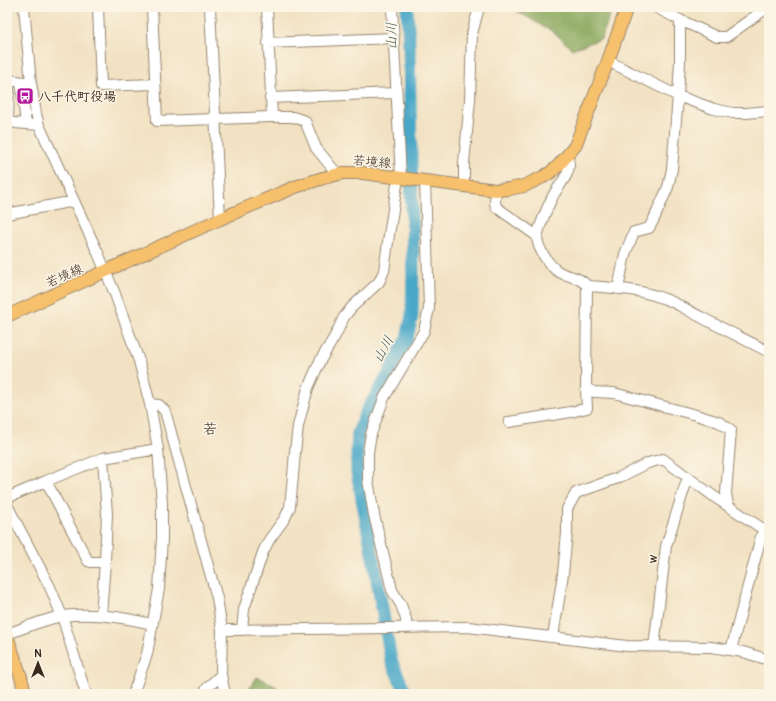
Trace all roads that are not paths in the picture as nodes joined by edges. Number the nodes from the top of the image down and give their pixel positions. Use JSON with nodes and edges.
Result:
{"nodes":[{"id":1,"x":24,"y":7,"type":"edge"},
{"id":2,"x":98,"y":7,"type":"edge"},
{"id":3,"x":152,"y":7,"type":"edge"},
{"id":4,"x":210,"y":7,"type":"edge"},
{"id":5,"x":267,"y":7,"type":"edge"},
{"id":6,"x":392,"y":7,"type":"edge"},
{"id":7,"x":479,"y":7,"type":"edge"},
{"id":8,"x":627,"y":7,"type":"edge"},
{"id":9,"x":655,"y":7,"type":"edge"},
{"id":10,"x":768,"y":7,"type":"edge"},
{"id":11,"x":680,"y":20,"type":"junction"},
{"id":12,"x":394,"y":38,"type":"junction"},
{"id":13,"x":268,"y":43,"type":"junction"},
{"id":14,"x":608,"y":61,"type":"junction"},
{"id":15,"x":26,"y":82,"type":"junction"},
{"id":16,"x":155,"y":84,"type":"junction"},
{"id":17,"x":396,"y":93,"type":"junction"},
{"id":18,"x":678,"y":96,"type":"junction"},
{"id":19,"x":270,"y":98,"type":"junction"},
{"id":20,"x":769,"y":111,"type":"edge"},
{"id":21,"x":272,"y":116,"type":"junction"},
{"id":22,"x":215,"y":119,"type":"junction"},
{"id":23,"x":26,"y":124,"type":"junction"},
{"id":24,"x":39,"y":125,"type":"junction"},
{"id":25,"x":567,"y":157,"type":"junction"},
{"id":26,"x":338,"y":174,"type":"junction"},
{"id":27,"x":402,"y":178,"type":"junction"},
{"id":28,"x":423,"y":181,"type":"junction"},
{"id":29,"x":464,"y":186,"type":"junction"},
{"id":30,"x":496,"y":190,"type":"junction"},
{"id":31,"x":74,"y":201,"type":"junction"},
{"id":32,"x":7,"y":214,"type":"edge"},
{"id":33,"x":220,"y":219,"type":"junction"},
{"id":34,"x":536,"y":236,"type":"junction"},
{"id":35,"x":106,"y":272,"type":"junction"},
{"id":36,"x":587,"y":286,"type":"junction"},
{"id":37,"x":618,"y":288,"type":"junction"},
{"id":38,"x":7,"y":316,"type":"edge"},
{"id":39,"x":769,"y":352,"type":"edge"},
{"id":40,"x":586,"y":388,"type":"junction"},
{"id":41,"x":150,"y":404,"type":"junction"},
{"id":42,"x":509,"y":422,"type":"dead end"},
{"id":43,"x":158,"y":450,"type":"junction"},
{"id":44,"x":103,"y":458,"type":"junction"},
{"id":45,"x":688,"y":477,"type":"junction"},
{"id":46,"x":46,"y":481,"type":"junction"},
{"id":47,"x":7,"y":498,"type":"edge"},
{"id":48,"x":7,"y":505,"type":"edge"},
{"id":49,"x":728,"y":505,"type":"junction"},
{"id":50,"x":766,"y":530,"type":"edge"},
{"id":51,"x":105,"y":562,"type":"junction"},
{"id":52,"x":101,"y":615,"type":"junction"},
{"id":53,"x":62,"y":616,"type":"junction"},
{"id":54,"x":152,"y":624,"type":"junction"},
{"id":55,"x":406,"y":628,"type":"junction"},
{"id":56,"x":222,"y":630,"type":"junction"},
{"id":57,"x":242,"y":630,"type":"junction"},
{"id":58,"x":7,"y":635,"type":"edge"},
{"id":59,"x":553,"y":637,"type":"junction"},
{"id":60,"x":654,"y":647,"type":"junction"},
{"id":61,"x":731,"y":650,"type":"junction"},
{"id":62,"x":769,"y":660,"type":"edge"},
{"id":63,"x":221,"y":674,"type":"junction"},
{"id":64,"x":26,"y":694,"type":"edge"},
{"id":65,"x":86,"y":694,"type":"edge"},
{"id":66,"x":133,"y":694,"type":"edge"},
{"id":67,"x":202,"y":694,"type":"edge"},
{"id":68,"x":225,"y":694,"type":"edge"}],
"edges":[{"from":1,"to":15,"type":"street"},
{"from":2,"to":16,"type":"street"},
{"from":3,"to":16,"type":"street"},
{"from":4,"to":22,"type":"street"},
{"from":5,"to":13,"type":"street"},
{"from":6,"to":12,"type":"street"},
{"from":7,"to":29,"type":"street"},
{"from":8,"to":14,"type":"main road","name":"若境線"},
{"from":9,"to":11,"type":"street"},
{"from":10,"to":11,"type":"street"},
{"from":11,"to":18,"type":"street"},
{"from":12,"to":13,"type":"street"},
{"from":12,"to":17,"type":"street"},
{"from":13,"to":19,"type":"street"},
{"from":14,"to":18,"type":"street"},
{"from":14,"to":25,"type":"main road","name":"若境線"},
{"from":15,"to":23,"type":"street"},
{"from":15,"to":23,"type":"street"},
{"from":15,"to":24,"type":"street"},
{"from":16,"to":22,"type":"street"},
{"from":17,"to":19,"type":"street"},
{"from":17,"to":27,"type":"street"},
{"from":18,"to":20,"type":"street"},
{"from":18,"to":37,"type":"street"},
{"from":19,"to":21,"type":"street"},
{"from":21,"to":22,"type":"street"},
{"from":21,"to":26,"type":"street"},
{"from":22,"to":33,"type":"street"},
{"from":23,"to":24,"type":"street"},
{"from":24,"to":31,"type":"street"},
{"from":25,"to":30,"type":"main road","name":"若境線"},
{"from":25,"to":34,"type":"street"},
{"from":26,"to":27,"type":"main road","name":"若境線"},
{"from":26,"to":33,"type":"main road","name":"若境線"},
{"from":27,"to":28,"type":"main road","name":"若境線"},
{"from":27,"to":57,"type":"street"},
{"from":28,"to":29,"type":"main road","name":"若境線"},
{"from":28,"to":55,"type":"street"},
{"from":29,"to":30,"type":"main road","name":"若境線"},
{"from":30,"to":34,"type":"street"},
{"from":31,"to":32,"type":"street"},
{"from":31,"to":35,"type":"street"},
{"from":33,"to":35,"type":"main road","name":"若境線"},
{"from":34,"to":36,"type":"street"},
{"from":35,"to":38,"type":"main road","name":"若境線"},
{"from":35,"to":41,"type":"street"},
{"from":36,"to":37,"type":"street"},
{"from":36,"to":40,"type":"street"},
{"from":37,"to":39,"type":"street"},
{"from":40,"to":42,"type":"street"},
{"from":40,"to":49,"type":"street"},
{"from":41,"to":43,"type":"street"},
{"from":41,"to":56,"type":"street"},
{"from":43,"to":44,"type":"street"},
{"from":43,"to":54,"type":"street"},
{"from":44,"to":46,"type":"street"},
{"from":44,"to":51,"type":"street"},
{"from":45,"to":49,"type":"street"},
{"from":45,"to":59,"type":"street"},
{"from":45,"to":60,"type":"street","name":"w"},
{"from":46,"to":47,"type":"street"},
{"from":46,"to":51,"type":"street"},
{"from":48,"to":53,"type":"street"},
{"from":49,"to":50,"type":"street"},
{"from":50,"to":61,"type":"street"},
{"from":51,"to":52,"type":"street"},
{"from":52,"to":53,"type":"street"},
{"from":52,"to":54,"type":"street"},
{"from":53,"to":58,"type":"street"},
{"from":53,"to":65,"type":"street"},
{"from":54,"to":66,"type":"street"},
{"from":55,"to":57,"type":"street"},
{"from":55,"to":59,"type":"street"},
{"from":56,"to":57,"type":"street"},
{"from":56,"to":63,"type":"street"},
{"from":58,"to":64,"type":"main road"},
{"from":59,"to":60,"type":"street"},
{"from":60,"to":61,"type":"street"},
{"from":61,"to":62,"type":"street"},
{"from":63,"to":67,"type":"street"},
{"from":63,"to":68,"type":"street"}]}
